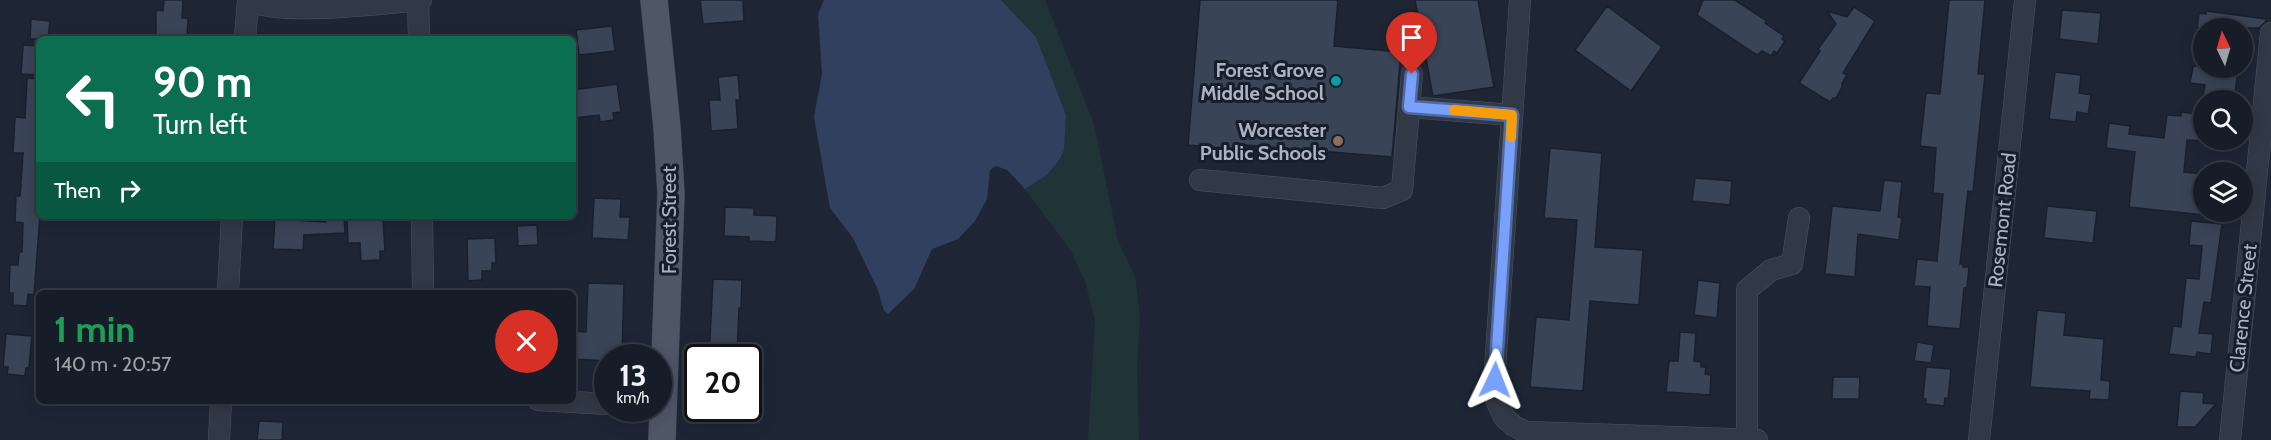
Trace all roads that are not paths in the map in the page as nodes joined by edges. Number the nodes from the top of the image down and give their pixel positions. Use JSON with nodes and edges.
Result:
{"nodes":[{"id":1,"x":249,"y":0,"type":"edge"},
{"id":2,"x":419,"y":0,"type":"edge"},
{"id":3,"x":654,"y":0,"type":"edge"},
{"id":4,"x":1520,"y":0,"type":"edge"},
{"id":5,"x":2025,"y":0,"type":"edge"},
{"id":6,"x":2271,"y":33,"type":"edge"},
{"id":7,"x":245,"y":36,"type":"edge"},
{"id":8,"x":419,"y":36,"type":"edge"},
{"id":9,"x":2269,"y":71,"type":"edge"},
{"id":10,"x":1412,"y":74,"type":"dead end"},
{"id":11,"x":1409,"y":107,"type":"junction"},
{"id":12,"x":1512,"y":115,"type":"junction"},
{"id":13,"x":1200,"y":180,"type":"dead end"},
{"id":14,"x":1799,"y":218,"type":"dead end"},
{"id":15,"x":232,"y":219,"type":"edge"},
{"id":16,"x":422,"y":219,"type":"edge"},
{"id":17,"x":228,"y":290,"type":"edge"},
{"id":18,"x":423,"y":290,"type":"edge"},
{"id":19,"x":664,"y":344,"type":"edge"},
{"id":20,"x":576,"y":402,"type":"edge"},
{"id":21,"x":594,"y":403,"type":"edge"},
{"id":22,"x":221,"y":404,"type":"edge"},
{"id":23,"x":661,"y":422,"type":"edge"},
{"id":24,"x":1623,"y":437,"type":"edge"},
{"id":25,"x":1664,"y":439,"type":"edge"},
{"id":26,"x":219,"y":440,"type":"edge"},
{"id":27,"x":662,"y":440,"type":"edge"},
{"id":28,"x":1746,"y":440,"type":"edge"},
{"id":29,"x":1757,"y":440,"type":"edge"},
{"id":30,"x":1979,"y":440,"type":"edge"},
{"id":31,"x":2230,"y":440,"type":"edge"}],
"edges":[{"from":1,"to":2,"type":"street"},
{"from":1,"to":7,"type":"street"},
{"from":2,"to":8,"type":"street"},
{"from":3,"to":19,"type":"main road","name":"Forest Street"},
{"from":4,"to":12,"type":"street"},
{"from":5,"to":30,"type":"street","name":"Rosemont Road"},
{"from":6,"to":9,"type":"street","name":"Clarence Street"},
{"from":9,"to":31,"type":"street","name":"Clarence Street"},
{"from":10,"to":11,"type":"street"},
{"from":11,"to":12,"type":"street"},
{"from":11,"to":13,"type":"street"},
{"from":12,"to":24,"type":"street"},
{"from":14,"to":28,"type":"street"},
{"from":15,"to":17,"type":"street"},
{"from":16,"to":18,"type":"street"},
{"from":20,"to":21,"type":"street"},
{"from":22,"to":26,"type":"street"},
{"from":23,"to":27,"type":"main road","name":"Forest Street"},
{"from":24,"to":25,"type":"street"},
{"from":25,"to":28,"type":"street"},
{"from":28,"to":29,"type":"street"}]}
